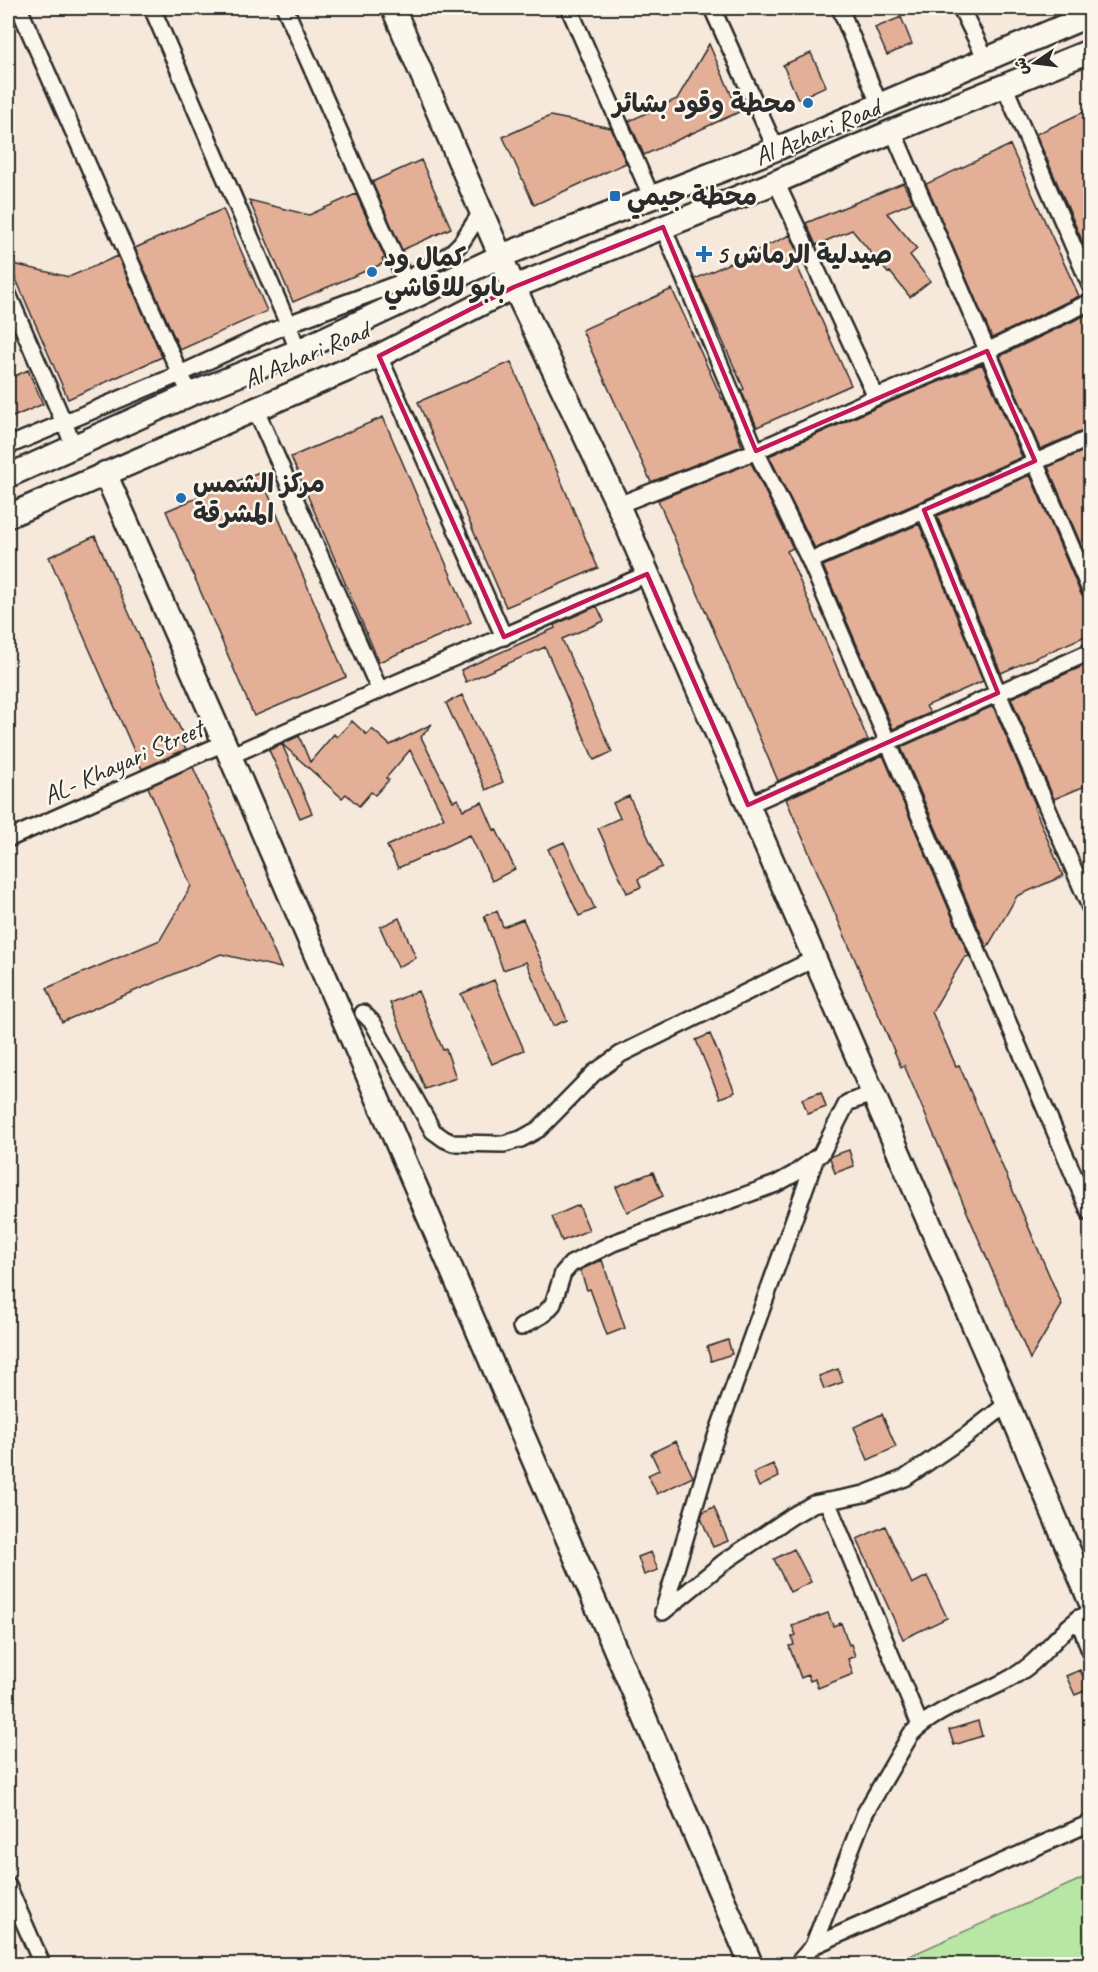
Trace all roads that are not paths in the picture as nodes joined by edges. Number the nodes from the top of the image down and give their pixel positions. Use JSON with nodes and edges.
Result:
{"nodes":[{"id":1,"x":19,"y":8,"type":"edge"},
{"id":2,"x":152,"y":8,"type":"edge"},
{"id":3,"x":285,"y":8,"type":"edge"},
{"id":4,"x":393,"y":8,"type":"edge"},
{"id":5,"x":569,"y":8,"type":"edge"},
{"id":6,"x":712,"y":8,"type":"edge"},
{"id":7,"x":840,"y":8,"type":"edge"},
{"id":8,"x":961,"y":8,"type":"edge"},
{"id":9,"x":1090,"y":15,"type":"edge"},
{"id":10,"x":1090,"y":51,"type":"edge"},
{"id":11,"x":986,"y":59,"type":"junction"},
{"id":12,"x":1004,"y":85,"type":"junction"},
{"id":13,"x":879,"y":104,"type":"junction"},
{"id":14,"x":893,"y":131,"type":"junction"},
{"id":15,"x":776,"y":149,"type":"junction"},
{"id":16,"x":776,"y":182,"type":"junction"},
{"id":17,"x":651,"y":196,"type":"junction"},
{"id":18,"x":482,"y":212,"type":"junction"},
{"id":19,"x":663,"y":227,"type":"junction"},
{"id":20,"x":501,"y":256,"type":"junction"},
{"id":21,"x":1090,"y":285,"type":"edge"},
{"id":22,"x":514,"y":287,"type":"junction"},
{"id":23,"x":409,"y":289,"type":"junction"},
{"id":24,"x":8,"y":294,"type":"edge"},
{"id":25,"x":1090,"y":302,"type":"edge"},
{"id":26,"x":288,"y":324,"type":"junction"},
{"id":27,"x":298,"y":351,"type":"junction"},
{"id":28,"x":987,"y":351,"type":"junction"},
{"id":29,"x":379,"y":356,"type":"junction"},
{"id":30,"x":180,"y":374,"type":"junction"},
{"id":31,"x":191,"y":394,"type":"junction"},
{"id":32,"x":876,"y":397,"type":"junction"},
{"id":33,"x":255,"y":408,"type":"junction"},
{"id":34,"x":63,"y":422,"type":"junction"},
{"id":35,"x":1090,"y":438,"type":"edge"},
{"id":36,"x":8,"y":446,"type":"edge"},
{"id":37,"x":74,"y":446,"type":"junction"},
{"id":38,"x":756,"y":451,"type":"junction"},
{"id":39,"x":1035,"y":461,"type":"junction"},
{"id":40,"x":105,"y":473,"type":"junction"},
{"id":41,"x":8,"y":476,"type":"edge"},
{"id":42,"x":618,"y":505,"type":"junction"},
{"id":43,"x":924,"y":510,"type":"junction"},
{"id":44,"x":8,"y":516,"type":"edge"},
{"id":45,"x":810,"y":561,"type":"junction"},
{"id":46,"x":647,"y":574,"type":"junction"},
{"id":47,"x":1090,"y":590,"type":"edge"},
{"id":48,"x":504,"y":637,"type":"junction"},
{"id":49,"x":1090,"y":652,"type":"edge"},
{"id":50,"x":379,"y":689,"type":"junction"},
{"id":51,"x":998,"y":693,"type":"junction"},
{"id":52,"x":887,"y":743,"type":"junction"},
{"id":53,"x":227,"y":750,"type":"junction"},
{"id":54,"x":748,"y":805,"type":"junction"},
{"id":55,"x":8,"y":838,"type":"edge"},
{"id":56,"x":1090,"y":907,"type":"edge"},
{"id":57,"x":814,"y":958,"type":"junction"},
{"id":58,"x":363,"y":1014,"type":"dead end"},
{"id":59,"x":872,"y":1094,"type":"junction"},
{"id":60,"x":814,"y":1160,"type":"junction"},
{"id":61,"x":1090,"y":1213,"type":"edge"},
{"id":62,"x":521,"y":1327,"type":"dead end"},
{"id":63,"x":1007,"y":1404,"type":"junction"},
{"id":64,"x":827,"y":1501,"type":"junction"},
{"id":65,"x":1086,"y":1611,"type":"edge"},
{"id":66,"x":1090,"y":1651,"type":"edge"},
{"id":67,"x":920,"y":1725,"type":"junction"},
{"id":68,"x":1090,"y":1823,"type":"edge"},
{"id":69,"x":8,"y":1886,"type":"edge"},
{"id":70,"x":813,"y":1946,"type":"junction"},
{"id":71,"x":798,"y":1963,"type":"dead end"},
{"id":72,"x":42,"y":1965,"type":"edge"},
{"id":73,"x":751,"y":1965,"type":"edge"}],
"edges":[{"from":1,"to":30,"type":"street"},
{"from":2,"to":26,"type":"street"},
{"from":3,"to":23,"type":"street"},
{"from":4,"to":18,"type":"street"},
{"from":5,"to":17,"type":"street"},
{"from":6,"to":15,"type":"street"},
{"from":7,"to":13,"type":"street"},
{"from":8,"to":11,"type":"street"},
{"from":9,"to":11,"type":"street","name":"Al Azhari Road"},
{"from":10,"to":12,"type":"street","name":"Al Azhari Road"},
{"from":11,"to":13,"type":"street","name":"Al Azhari Road"},
{"from":12,"to":14,"type":"street","name":"Al Azhari Road"},
{"from":12,"to":21,"type":"street"},
{"from":13,"to":15,"type":"street","name":"Al Azhari Road"},
{"from":14,"to":16,"type":"street","name":"Al Azhari Road"},
{"from":14,"to":28,"type":"street"},
{"from":15,"to":17,"type":"street","name":"Al Azhari Road"},
{"from":16,"to":19,"type":"street","name":"Al Azhari Road"},
{"from":16,"to":32,"type":"street"},
{"from":17,"to":20,"type":"street","name":"Al Azhari Road"},
{"from":18,"to":20,"type":"street"},
{"from":18,"to":23,"type":"street"},
{"from":19,"to":22,"type":"street","name":"Al Azhari Road"},
{"from":19,"to":38,"type":"street"},
{"from":20,"to":22,"type":"street"},
{"from":20,"to":23,"type":"street","name":"Al Azhari Road"},
{"from":22,"to":29,"type":"street","name":"Al Azhari Road"},
{"from":22,"to":42,"type":"street"},
{"from":23,"to":26,"type":"street"},
{"from":23,"to":27,"type":"street","name":"Al Azhari Road"},
{"from":24,"to":34,"type":"street"},
{"from":25,"to":28,"type":"street"},
{"from":26,"to":27,"type":"street"},
{"from":26,"to":30,"type":"street"},
{"from":27,"to":31,"type":"street","name":"Al Azhari Road"},
{"from":28,"to":32,"type":"street"},
{"from":28,"to":39,"type":"street"},
{"from":29,"to":33,"type":"street","name":"Al Azhari Road"},
{"from":29,"to":48,"type":"street"},
{"from":30,"to":31,"type":"street"},
{"from":30,"to":34,"type":"street"},
{"from":31,"to":37,"type":"street","name":"Al Azhari Road"},
{"from":32,"to":38,"type":"street"},
{"from":33,"to":40,"type":"street","name":"Al Azhari Road"},
{"from":33,"to":50,"type":"street"},
{"from":34,"to":36,"type":"street"},
{"from":34,"to":37,"type":"street"},
{"from":35,"to":39,"type":"street"},
{"from":37,"to":41,"type":"street","name":"Al Azhari Road"},
{"from":38,"to":42,"type":"street"},
{"from":38,"to":45,"type":"street"},
{"from":39,"to":43,"type":"street"},
{"from":39,"to":47,"type":"street"},
{"from":40,"to":44,"type":"street","name":"Al Azhari Road"},
{"from":40,"to":53,"type":"street"},
{"from":42,"to":46,"type":"street"},
{"from":43,"to":45,"type":"street"},
{"from":43,"to":51,"type":"street"},
{"from":45,"to":52,"type":"street"},
{"from":46,"to":48,"type":"street","name":"AL- Khayari Street"},
{"from":46,"to":54,"type":"street"},
{"from":48,"to":50,"type":"street","name":"AL- Khayari Street"},
{"from":49,"to":51,"type":"street"},
{"from":50,"to":53,"type":"street","name":"AL- Khayari Street"},
{"from":51,"to":52,"type":"street"},
{"from":51,"to":56,"type":"street"},
{"from":52,"to":54,"type":"street"},
{"from":52,"to":61,"type":"street"},
{"from":53,"to":55,"type":"street","name":"AL- Khayari Street"},
{"from":53,"to":73,"type":"street"},
{"from":54,"to":57,"type":"street"},
{"from":57,"to":58,"type":"street"},
{"from":57,"to":59,"type":"street"},
{"from":59,"to":60,"type":"street"},
{"from":59,"to":63,"type":"street"},
{"from":60,"to":62,"type":"street"},
{"from":60,"to":64,"type":"street"},
{"from":63,"to":64,"type":"street"},
{"from":63,"to":65,"type":"street"},
{"from":64,"to":67,"type":"street"},
{"from":65,"to":66,"type":"street"},
{"from":65,"to":67,"type":"street"},
{"from":67,"to":70,"type":"street"},
{"from":68,"to":70,"type":"street"},
{"from":69,"to":72,"type":"street"},
{"from":70,"to":71,"type":"street"}]}
